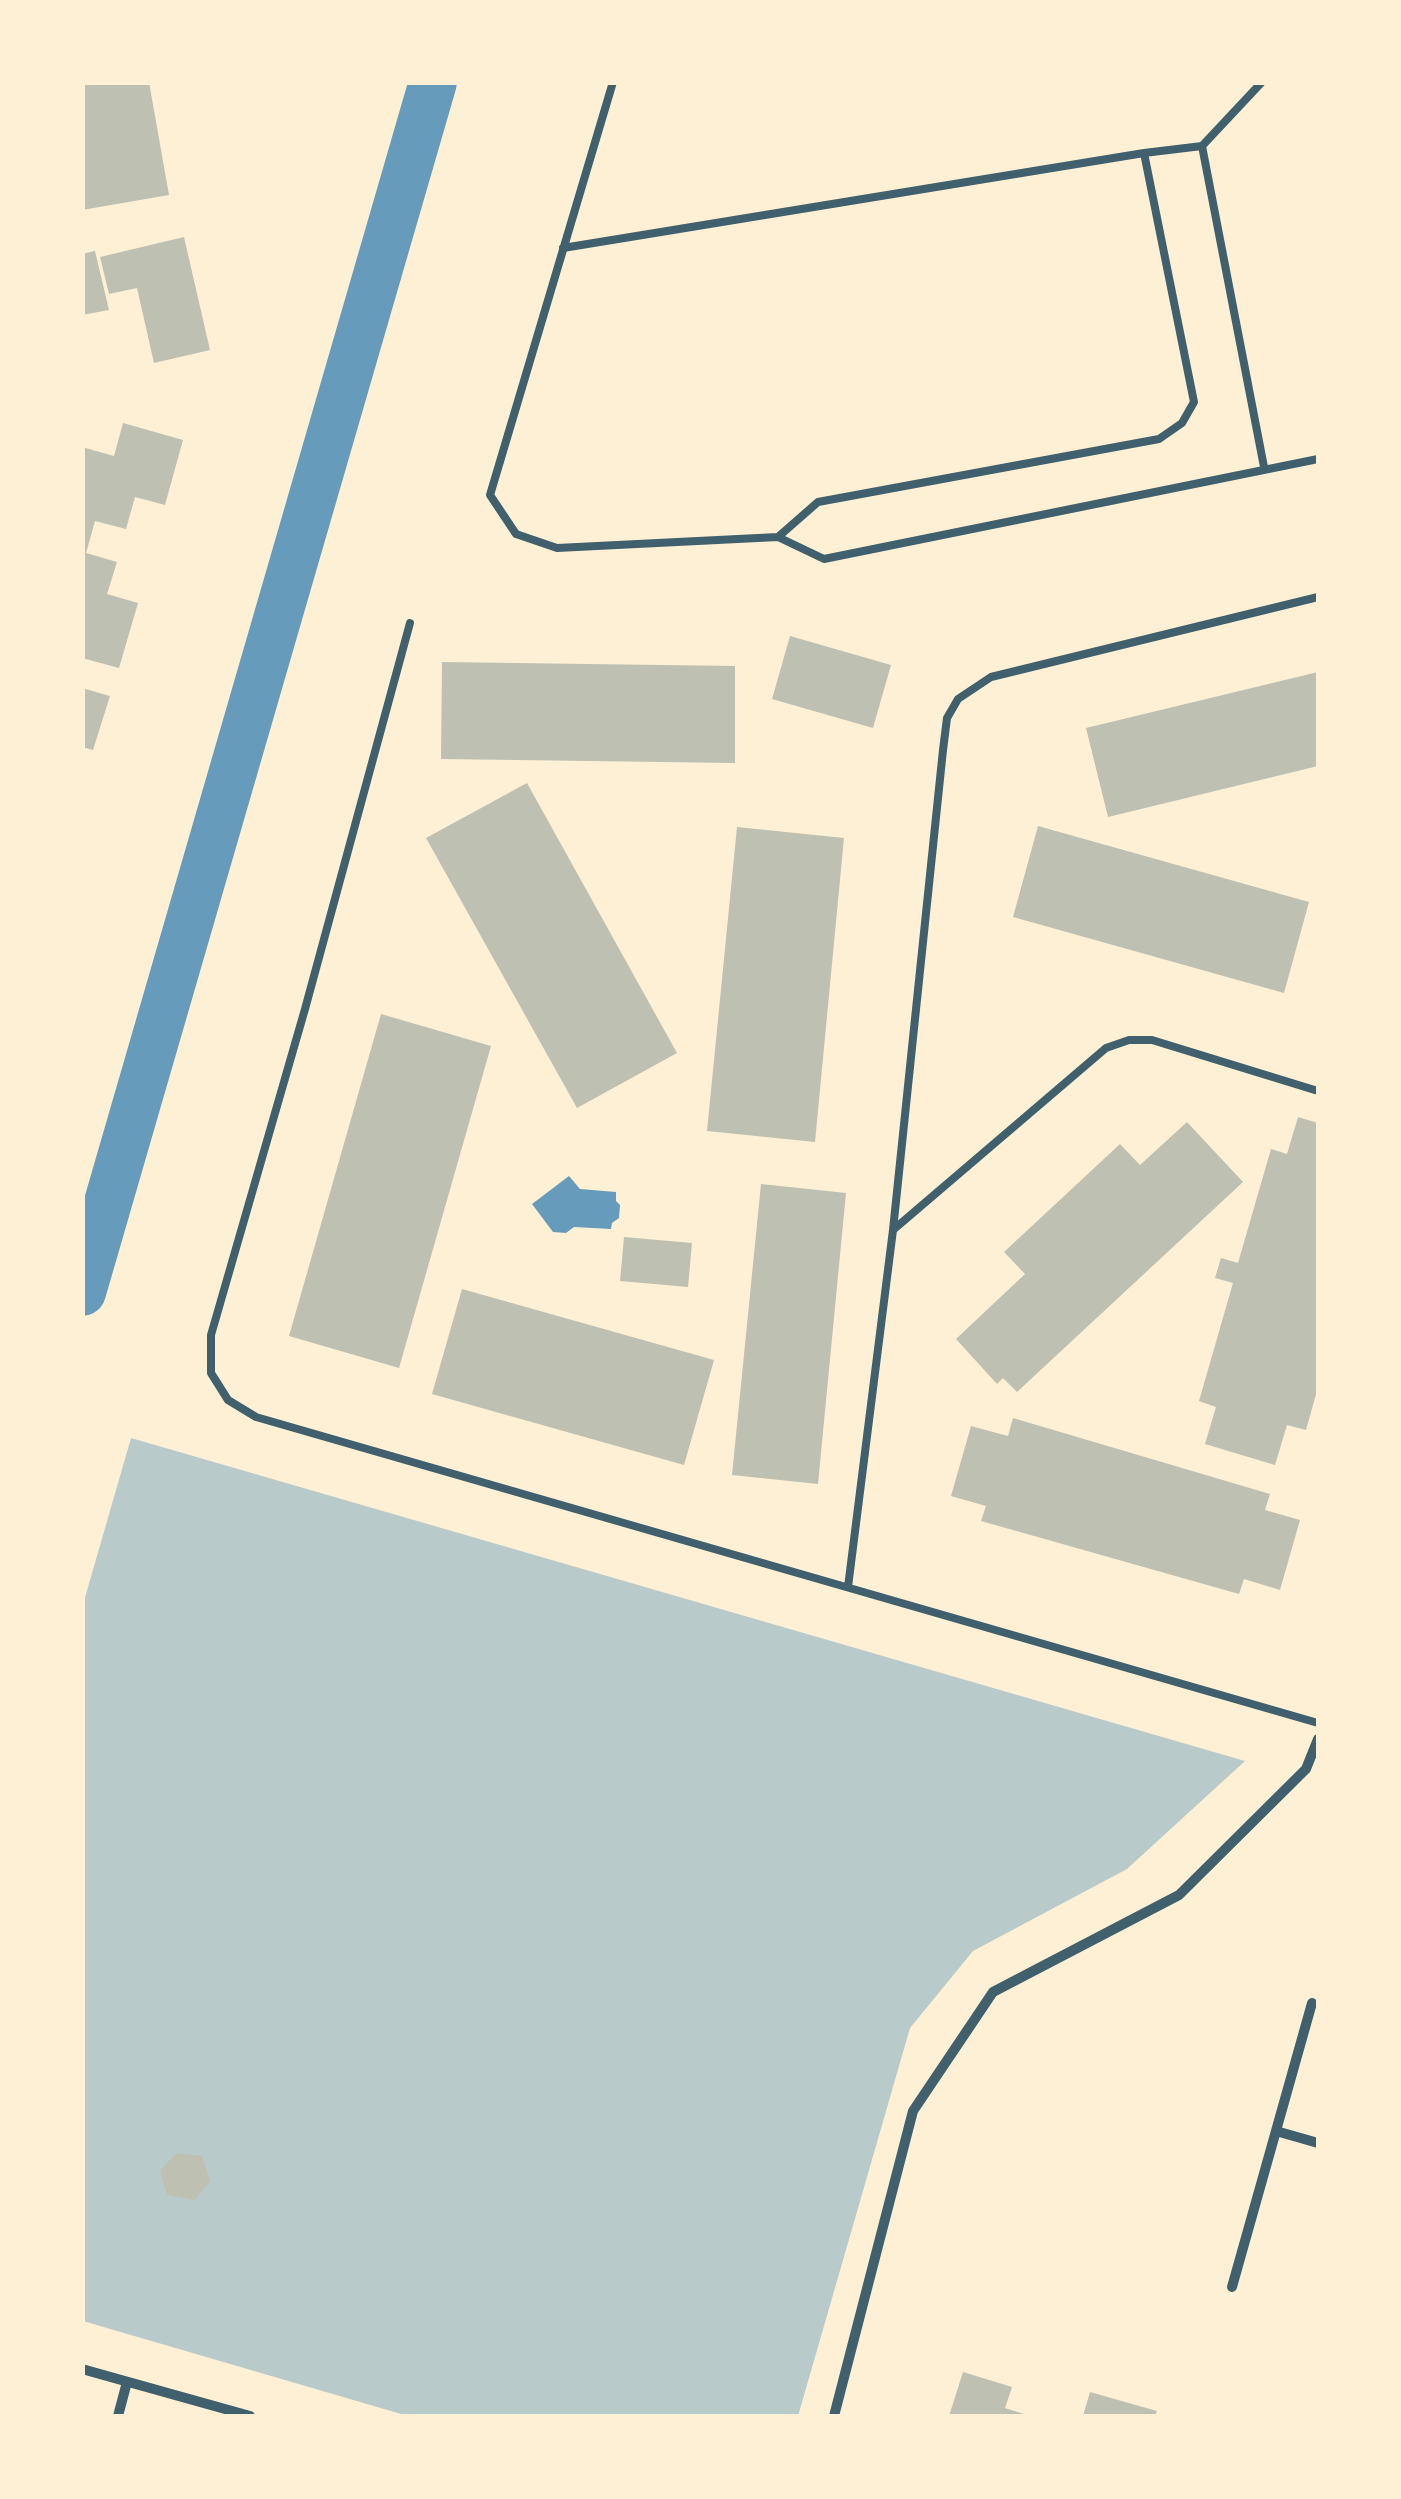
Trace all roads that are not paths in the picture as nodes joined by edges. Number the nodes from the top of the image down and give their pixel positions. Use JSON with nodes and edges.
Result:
{"nodes":[{"id":1,"x":613,"y":82,"type":"edge"},
{"id":2,"x":1262,"y":82,"type":"edge"},
{"id":3,"x":1202,"y":146,"type":"junction"},
{"id":4,"x":1144,"y":153,"type":"junction"},
{"id":5,"x":563,"y":248,"type":"junction"},
{"id":6,"x":1318,"y":458,"type":"edge"},
{"id":7,"x":1264,"y":467,"type":"junction"},
{"id":8,"x":778,"y":537,"type":"junction"},
{"id":9,"x":1318,"y":596,"type":"edge"},
{"id":10,"x":410,"y":623,"type":"dead end"},
{"id":11,"x":1318,"y":1091,"type":"edge"},
{"id":12,"x":892,"y":1230,"type":"junction"},
{"id":13,"x":848,"y":1587,"type":"junction"},
{"id":14,"x":1318,"y":1723,"type":"edge"},
{"id":15,"x":1318,"y":1739,"type":"edge"},
{"id":16,"x":1312,"y":2003,"type":"dead end"},
{"id":17,"x":1276,"y":2131,"type":"junction"},
{"id":18,"x":1318,"y":2143,"type":"edge"},
{"id":19,"x":1232,"y":2287,"type":"dead end"},
{"id":20,"x":82,"y":2370,"type":"edge"},
{"id":21,"x":127,"y":2382,"type":"junction"},
{"id":22,"x":118,"y":2416,"type":"edge"},
{"id":23,"x":250,"y":2416,"type":"edge"},
{"id":24,"x":834,"y":2416,"type":"edge"}],
"edges":[{"from":1,"to":5,"type":"lane"},
{"from":2,"to":3,"type":"lane"},
{"from":3,"to":4,"type":"lane"},
{"from":3,"to":7,"type":"lane"},
{"from":4,"to":5,"type":"lane"},
{"from":4,"to":8,"type":"lane"},
{"from":5,"to":8,"type":"lane"},
{"from":6,"to":7,"type":"lane"},
{"from":7,"to":8,"type":"lane"},
{"from":9,"to":12,"type":"lane"},
{"from":10,"to":13,"type":"lane"},
{"from":11,"to":12,"type":"lane"},
{"from":12,"to":13,"type":"lane"},
{"from":13,"to":14,"type":"lane"},
{"from":15,"to":24,"type":"street"},
{"from":16,"to":17,"type":"street"},
{"from":17,"to":18,"type":"street"},
{"from":17,"to":19,"type":"street"},
{"from":20,"to":21,"type":"street"},
{"from":21,"to":22,"type":"street"},
{"from":21,"to":23,"type":"street"}]}
